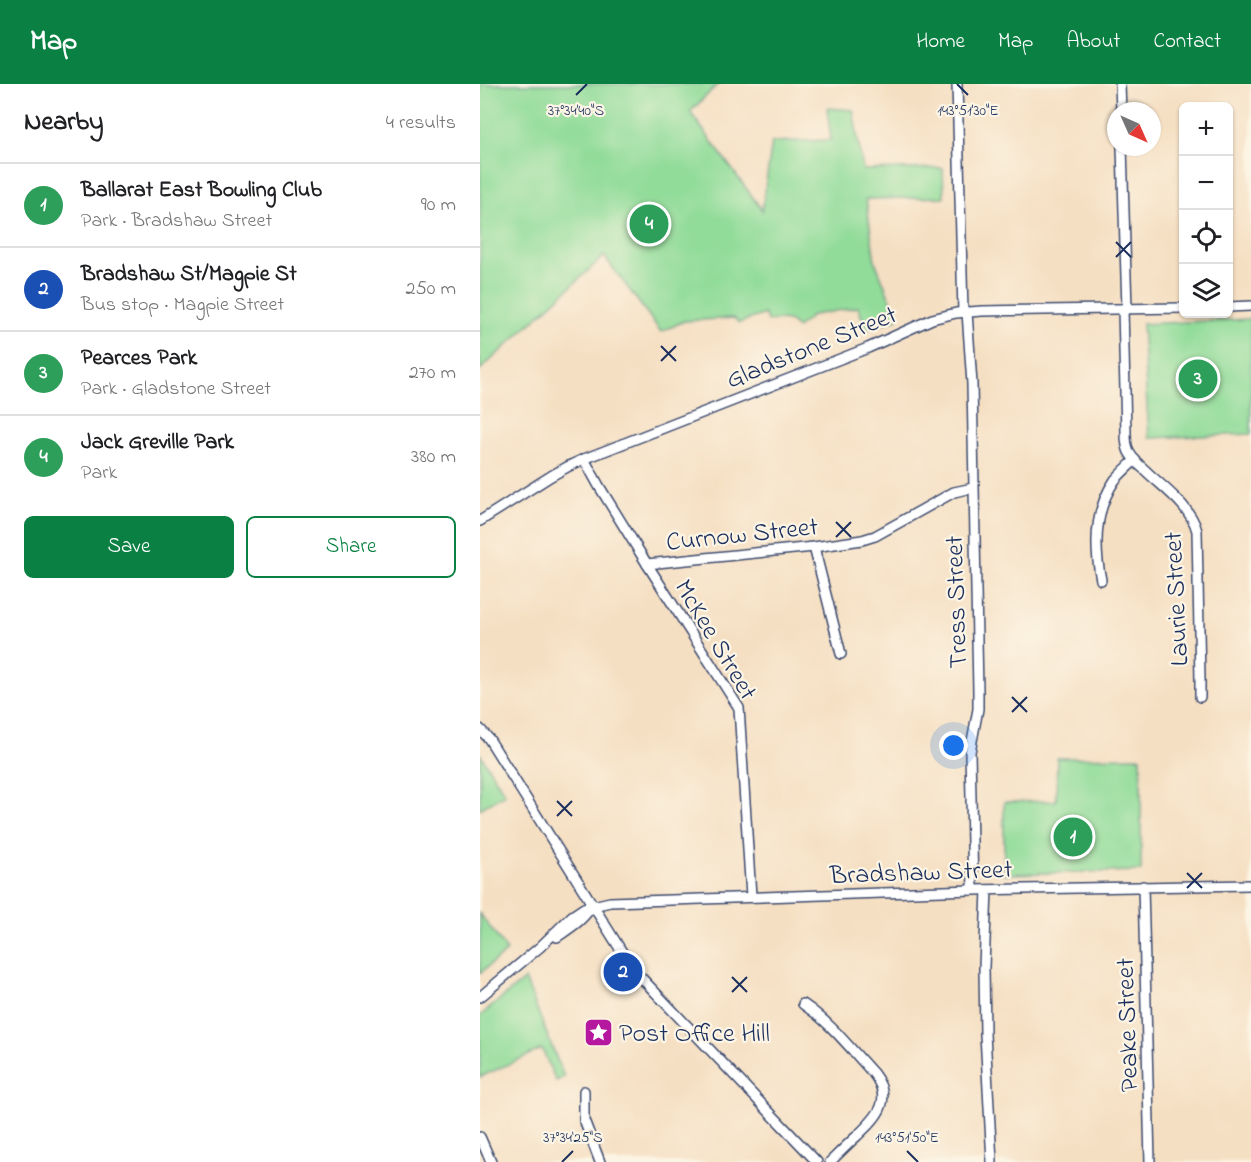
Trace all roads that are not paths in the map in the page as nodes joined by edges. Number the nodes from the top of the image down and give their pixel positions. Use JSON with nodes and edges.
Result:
{"nodes":[{"id":1,"x":957,"y":84,"type":"edge"},
{"id":2,"x":1120,"y":84,"type":"edge"},
{"id":3,"x":1121,"y":102,"type":"edge"},
{"id":4,"x":1122,"y":156,"type":"edge"},
{"id":5,"x":1251,"y":306,"type":"edge"},
{"id":6,"x":1233,"y":307,"type":"edge"},
{"id":7,"x":1179,"y":308,"type":"edge"},
{"id":8,"x":1125,"y":309,"type":"junction"},
{"id":9,"x":965,"y":312,"type":"junction"},
{"id":10,"x":584,"y":459,"type":"junction"},
{"id":11,"x":1135,"y":460,"type":"junction"},
{"id":12,"x":973,"y":489,"type":"junction"},
{"id":13,"x":480,"y":521,"type":"edge"},
{"id":14,"x":814,"y":547,"type":"junction"},
{"id":15,"x":647,"y":564,"type":"junction"},
{"id":16,"x":1101,"y":580,"type":"dead end"},
{"id":17,"x":841,"y":654,"type":"dead end"},
{"id":18,"x":1200,"y":697,"type":"dead end"},
{"id":19,"x":480,"y":729,"type":"edge"},
{"id":20,"x":1251,"y":885,"type":"edge"},
{"id":21,"x":1143,"y":886,"type":"junction"},
{"id":22,"x":973,"y":890,"type":"junction"},
{"id":23,"x":987,"y":890,"type":"junction"},
{"id":24,"x":751,"y":896,"type":"junction"},
{"id":25,"x":592,"y":905,"type":"junction"},
{"id":26,"x":483,"y":994,"type":"edge"},
{"id":27,"x":803,"y":1004,"type":"dead end"},
{"id":28,"x":584,"y":1092,"type":"dead end"},
{"id":29,"x":480,"y":1137,"type":"edge"},
{"id":30,"x":491,"y":1162,"type":"edge"},
{"id":31,"x":600,"y":1162,"type":"edge"},
{"id":32,"x":817,"y":1162,"type":"edge"},
{"id":33,"x":830,"y":1162,"type":"edge"},
{"id":34,"x":992,"y":1162,"type":"edge"},
{"id":35,"x":1150,"y":1162,"type":"edge"}],
"edges":[{"from":1,"to":9,"type":"street","name":"Tress Street"},
{"from":2,"to":3,"type":"street"},
{"from":4,"to":8,"type":"street","name":"Laurie Street"},
{"from":5,"to":6,"type":"street"},
{"from":7,"to":8,"type":"street","name":"Gladstone Street"},
{"from":8,"to":9,"type":"street","name":"Gladstone Street"},
{"from":8,"to":11,"type":"street","name":"Laurie Street"},
{"from":9,"to":10,"type":"street","name":"Gladstone Street"},
{"from":9,"to":12,"type":"street","name":"Tress Street"},
{"from":10,"to":13,"type":"street","name":"Gladstone Street"},
{"from":10,"to":15,"type":"street","name":"McKee Street"},
{"from":11,"to":16,"type":"street"},
{"from":11,"to":18,"type":"street","name":"Laurie Street"},
{"from":12,"to":14,"type":"street","name":"Curnow Street"},
{"from":12,"to":22,"type":"street","name":"Tress Street"},
{"from":14,"to":15,"type":"street","name":"Curnow Street"},
{"from":14,"to":17,"type":"street"},
{"from":15,"to":24,"type":"street","name":"McKee Street"},
{"from":19,"to":25,"type":"street"},
{"from":20,"to":21,"type":"street","name":"Bradshaw Street"},
{"from":21,"to":23,"type":"street","name":"Bradshaw Street"},
{"from":21,"to":35,"type":"street","name":"Peake Street"},
{"from":22,"to":23,"type":"street","name":"Bradshaw Street"},
{"from":22,"to":24,"type":"street","name":"Bradshaw Street"},
{"from":23,"to":34,"type":"street"},
{"from":24,"to":25,"type":"street","name":"Bradshaw Street"},
{"from":25,"to":26,"type":"street"},
{"from":25,"to":32,"type":"street"},
{"from":27,"to":33,"type":"street"},
{"from":28,"to":31,"type":"street"},
{"from":29,"to":30,"type":"street"}]}
